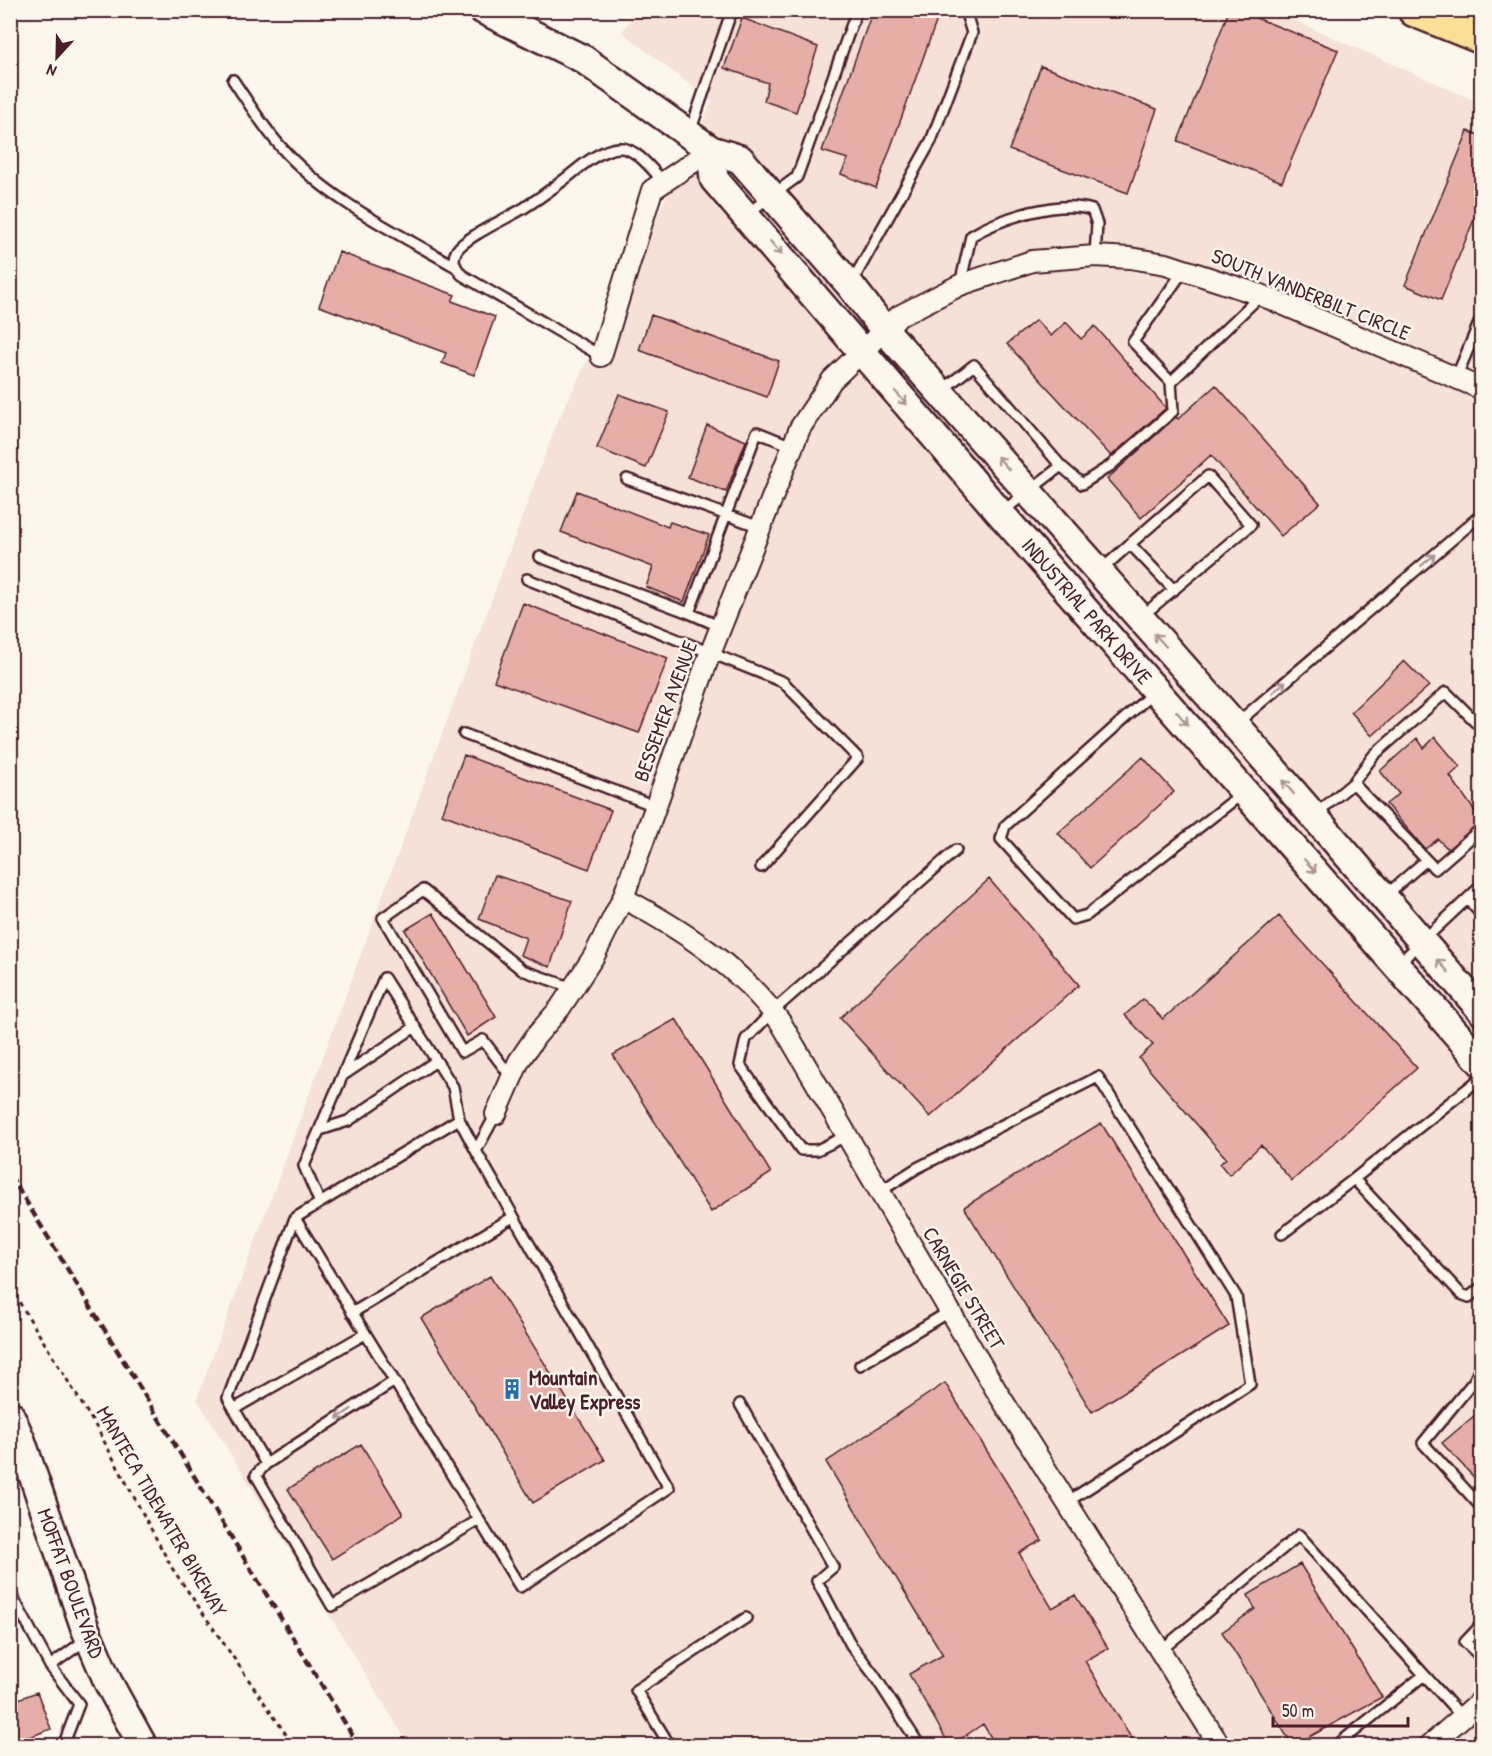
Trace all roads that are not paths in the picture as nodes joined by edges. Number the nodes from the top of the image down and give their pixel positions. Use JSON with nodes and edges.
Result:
{"nodes":[{"id":1,"x":483,"y":10,"type":"edge"},
{"id":2,"x":732,"y":10,"type":"edge"},
{"id":3,"x":857,"y":10,"type":"edge"},
{"id":4,"x":965,"y":10,"type":"edge"},
{"id":5,"x":1415,"y":10,"type":"edge"},
{"id":6,"x":1482,"y":37,"type":"edge"},
{"id":7,"x":233,"y":80,"type":"dead end"},
{"id":8,"x":689,"y":134,"type":"junction"},
{"id":9,"x":711,"y":150,"type":"junction"},
{"id":10,"x":664,"y":182,"type":"junction"},
{"id":11,"x":771,"y":195,"type":"junction"},
{"id":12,"x":746,"y":214,"type":"junction"},
{"id":13,"x":1095,"y":256,"type":"junction"},
{"id":14,"x":456,"y":267,"type":"junction"},
{"id":15,"x":1184,"y":270,"type":"junction"},
{"id":16,"x":850,"y":285,"type":"junction"},
{"id":17,"x":960,"y":285,"type":"junction"},
{"id":18,"x":1261,"y":295,"type":"junction"},
{"id":19,"x":1482,"y":316,"type":"edge"},
{"id":20,"x":883,"y":328,"type":"junction"},
{"id":21,"x":860,"y":350,"type":"junction"},
{"id":22,"x":601,"y":356,"type":"joint"},
{"id":23,"x":1456,"y":378,"type":"junction"},
{"id":24,"x":1171,"y":382,"type":"junction"},
{"id":25,"x":1482,"y":389,"type":"edge"},
{"id":26,"x":940,"y":392,"type":"junction"},
{"id":27,"x":792,"y":446,"type":"junction"},
{"id":28,"x":1061,"y":465,"type":"junction"},
{"id":29,"x":627,"y":480,"type":"dead end"},
{"id":30,"x":1029,"y":492,"type":"junction"},
{"id":31,"x":1000,"y":513,"type":"junction"},
{"id":32,"x":1482,"y":514,"type":"edge"},
{"id":33,"x":726,"y":515,"type":"junction"},
{"id":34,"x":760,"y":527,"type":"junction"},
{"id":35,"x":1130,"y":544,"type":"junction"},
{"id":36,"x":540,"y":557,"type":"dead end"},
{"id":37,"x":1099,"y":572,"type":"junction"},
{"id":38,"x":527,"y":579,"type":"dead end"},
{"id":39,"x":1174,"y":590,"type":"junction"},
{"id":40,"x":689,"y":613,"type":"junction"},
{"id":41,"x":1140,"y":618,"type":"junction"},
{"id":42,"x":721,"y":627,"type":"junction"},
{"id":43,"x":711,"y":652,"type":"junction"},
{"id":44,"x":1156,"y":689,"type":"junction"},
{"id":45,"x":1235,"y":725,"type":"junction"},
{"id":46,"x":1482,"y":728,"type":"edge"},
{"id":47,"x":464,"y":734,"type":"dead end"},
{"id":48,"x":1353,"y":783,"type":"junction"},
{"id":49,"x":1245,"y":792,"type":"junction"},
{"id":50,"x":655,"y":806,"type":"junction"},
{"id":51,"x":1313,"y":817,"type":"junction"},
{"id":52,"x":1482,"y":828,"type":"edge"},
{"id":53,"x":956,"y":850,"type":"dead end"},
{"id":54,"x":1425,"y":861,"type":"junction"},
{"id":55,"x":761,"y":867,"type":"dead end"},
{"id":56,"x":1482,"y":885,"type":"edge"},
{"id":57,"x":1383,"y":897,"type":"junction"},
{"id":58,"x":622,"y":898,"type":"junction"},
{"id":59,"x":1467,"y":899,"type":"junction"},
{"id":60,"x":1482,"y":915,"type":"edge"},
{"id":61,"x":1422,"y":943,"type":"junction"},
{"id":62,"x":1396,"y":965,"type":"junction"},
{"id":63,"x":573,"y":988,"type":"junction"},
{"id":64,"x":772,"y":1011,"type":"junction"},
{"id":65,"x":1482,"y":1011,"type":"edge"},
{"id":66,"x":415,"y":1028,"type":"junction"},
{"id":67,"x":436,"y":1061,"type":"junction"},
{"id":68,"x":1482,"y":1063,"type":"edge"},
{"id":69,"x":342,"y":1076,"type":"junction"},
{"id":70,"x":1482,"y":1077,"type":"edge"},
{"id":71,"x":512,"y":1078,"type":"junction"},
{"id":72,"x":496,"y":1114,"type":"joint"},
{"id":73,"x":459,"y":1119,"type":"junction"},
{"id":74,"x":320,"y":1130,"type":"junction"},
{"id":75,"x":846,"y":1136,"type":"junction"},
{"id":76,"x":476,"y":1151,"type":"junction"},
{"id":77,"x":1354,"y":1179,"type":"junction"},
{"id":78,"x":879,"y":1192,"type":"junction"},
{"id":79,"x":320,"y":1203,"type":"junction"},
{"id":80,"x":513,"y":1217,"type":"junction"},
{"id":81,"x":295,"y":1218,"type":"junction"},
{"id":82,"x":1282,"y":1234,"type":"dead end"},
{"id":83,"x":1482,"y":1287,"type":"edge"},
{"id":84,"x":950,"y":1311,"type":"junction"},
{"id":85,"x":352,"y":1313,"type":"junction"},
{"id":86,"x":365,"y":1334,"type":"junction"},
{"id":87,"x":1482,"y":1364,"type":"edge"},
{"id":88,"x":860,"y":1365,"type":"dead end"},
{"id":89,"x":1474,"y":1381,"type":"junction"},
{"id":90,"x":393,"y":1382,"type":"junction"},
{"id":91,"x":1482,"y":1389,"type":"edge"},
{"id":92,"x":740,"y":1404,"type":"dead end"},
{"id":93,"x":234,"y":1409,"type":"junction"},
{"id":94,"x":10,"y":1415,"type":"edge"},
{"id":95,"x":266,"y":1464,"type":"junction"},
{"id":96,"x":1067,"y":1502,"type":"junction"},
{"id":97,"x":1482,"y":1509,"type":"edge"},
{"id":98,"x":479,"y":1520,"type":"junction"},
{"id":99,"x":10,"y":1592,"type":"edge"},
{"id":100,"x":747,"y":1618,"type":"dead end"},
{"id":101,"x":1482,"y":1624,"type":"edge"},
{"id":102,"x":89,"y":1638,"type":"junction"},
{"id":103,"x":1160,"y":1651,"type":"junction"},
{"id":104,"x":1482,"y":1658,"type":"edge"},
{"id":105,"x":50,"y":1666,"type":"junction"},
{"id":106,"x":1425,"y":1675,"type":"junction"},
{"id":107,"x":1482,"y":1700,"type":"edge"},
{"id":108,"x":1462,"y":1717,"type":"junction"},
{"id":109,"x":63,"y":1746,"type":"edge"},
{"id":110,"x":143,"y":1746,"type":"edge"},
{"id":111,"x":670,"y":1746,"type":"edge"},
{"id":112,"x":920,"y":1746,"type":"edge"},
{"id":113,"x":1220,"y":1746,"type":"edge"},
{"id":114,"x":1336,"y":1746,"type":"edge"},
{"id":115,"x":1429,"y":1746,"type":"edge"}],
"edges":[{"from":1,"to":8,"type":"street","name":"INDUSTRIAL PARK DRIVE"},
{"from":2,"to":8,"type":"lane"},
{"from":3,"to":11,"type":"lane"},
{"from":4,"to":16,"type":"lane"},
{"from":5,"to":6,"type":"highway"},
{"from":7,"to":14,"type":"lane"},
{"from":8,"to":9,"type":"street","name":"INDUSTRIAL PARK DRIVE"},
{"from":9,"to":10,"type":"street"},
{"from":9,"to":11,"type":"street","name":"INDUSTRIAL PARK DRIVE"},
{"from":9,"to":12,"type":"street","name":"INDUSTRIAL PARK DRIVE"},
{"from":10,"to":14,"type":"lane"},
{"from":10,"to":22,"type":"street"},
{"from":11,"to":12,"type":"lane"},
{"from":11,"to":16,"type":"street","name":"INDUSTRIAL PARK DRIVE"},
{"from":12,"to":21,"type":"street","name":"INDUSTRIAL PARK DRIVE","one_way":true},
{"from":13,"to":15,"type":"street","name":"SOUTH VANDERBILT CIRCLE"},
{"from":13,"to":17,"type":"street","name":"SOUTH VANDERBILT CIRCLE"},
{"from":13,"to":17,"type":"lane"},
{"from":14,"to":22,"type":"lane"},
{"from":15,"to":18,"type":"street","name":"SOUTH VANDERBILT CIRCLE"},
{"from":15,"to":24,"type":"lane"},
{"from":16,"to":20,"type":"street","name":"INDUSTRIAL PARK DRIVE"},
{"from":17,"to":20,"type":"street","name":"SOUTH VANDERBILT CIRCLE"},
{"from":18,"to":23,"type":"street","name":"SOUTH VANDERBILT CIRCLE"},
{"from":18,"to":24,"type":"lane"},
{"from":19,"to":23,"type":"lane"},
{"from":20,"to":21,"type":"street","name":"BESSEMER AVENUE"},
{"from":20,"to":26,"type":"street","name":"INDUSTRIAL PARK DRIVE"},
{"from":21,"to":27,"type":"street","name":"BESSEMER AVENUE"},
{"from":21,"to":31,"type":"street","name":"INDUSTRIAL PARK DRIVE","one_way":true},
{"from":23,"to":25,"type":"street","name":"SOUTH VANDERBILT CIRCLE"},
{"from":24,"to":28,"type":"lane"},
{"from":26,"to":28,"type":"lane"},
{"from":30,"to":26,"type":"street","name":"INDUSTRIAL PARK DRIVE","one_way":true},
{"from":27,"to":33,"type":"lane"},
{"from":27,"to":34,"type":"street","name":"BESSEMER AVENUE"},
{"from":28,"to":30,"type":"lane"},
{"from":29,"to":33,"type":"lane"},
{"from":30,"to":31,"type":"lane"},
{"from":30,"to":37,"type":"street","name":"INDUSTRIAL PARK DRIVE"},
{"from":31,"to":44,"type":"street","name":"INDUSTRIAL PARK DRIVE"},
{"from":45,"to":32,"type":"lane","one_way":true},
{"from":33,"to":34,"type":"lane"},
{"from":33,"to":40,"type":"lane"},
{"from":34,"to":42,"type":"street","name":"BESSEMER AVENUE"},
{"from":35,"to":37,"type":"lane"},
{"from":35,"to":39,"type":"lane"},
{"from":35,"to":39,"type":"lane"},
{"from":36,"to":40,"type":"lane"},
{"from":37,"to":41,"type":"street","name":"INDUSTRIAL PARK DRIVE"},
{"from":38,"to":43,"type":"lane"},
{"from":39,"to":41,"type":"lane"},
{"from":40,"to":42,"type":"lane"},
{"from":45,"to":41,"type":"street","name":"INDUSTRIAL PARK DRIVE","one_way":true},
{"from":42,"to":43,"type":"street","name":"BESSEMER AVENUE"},
{"from":43,"to":50,"type":"street","name":"BESSEMER AVENUE"},
{"from":43,"to":55,"type":"lane"},
{"from":44,"to":49,"type":"street","name":"INDUSTRIAL PARK DRIVE","one_way":true},
{"from":44,"to":49,"type":"lane"},
{"from":51,"to":45,"type":"street","name":"INDUSTRIAL PARK DRIVE","one_way":true},
{"from":46,"to":48,"type":"lane"},
{"from":47,"to":50,"type":"lane"},
{"from":48,"to":51,"type":"lane"},
{"from":48,"to":54,"type":"lane"},
{"from":49,"to":62,"type":"street","name":"INDUSTRIAL PARK DRIVE","one_way":true},
{"from":50,"to":58,"type":"street","name":"BESSEMER AVENUE"},
{"from":51,"to":57,"type":"street","name":"INDUSTRIAL PARK DRIVE"},
{"from":52,"to":54,"type":"lane"},
{"from":53,"to":64,"type":"lane"},
{"from":54,"to":57,"type":"lane"},
{"from":56,"to":59,"type":"lane"},
{"from":57,"to":61,"type":"street","name":"INDUSTRIAL PARK DRIVE"},
{"from":58,"to":63,"type":"street","name":"BESSEMER AVENUE"},
{"from":58,"to":64,"type":"street","name":"CARNEGIE STREET"},
{"from":59,"to":60,"type":"lane"},
{"from":59,"to":61,"type":"lane"},
{"from":61,"to":62,"type":"lane"},
{"from":65,"to":61,"type":"street","name":"INDUSTRIAL PARK DRIVE","one_way":true},
{"from":62,"to":68,"type":"street","name":"INDUSTRIAL PARK DRIVE"},
{"from":63,"to":71,"type":"street","name":"BESSEMER AVENUE"},
{"from":63,"to":71,"type":"lane"},
{"from":64,"to":75,"type":"street","name":"CARNEGIE STREET"},
{"from":64,"to":75,"type":"lane"},
{"from":66,"to":67,"type":"lane"},
{"from":66,"to":69,"type":"lane"},
{"from":66,"to":69,"type":"lane"},
{"from":67,"to":73,"type":"lane"},
{"from":67,"to":74,"type":"lane"},
{"from":69,"to":74,"type":"lane"},
{"from":70,"to":77,"type":"lane"},
{"from":71,"to":72,"type":"street","name":"BESSEMER AVENUE"},
{"from":72,"to":76,"type":"lane"},
{"from":73,"to":76,"type":"lane"},
{"from":73,"to":79,"type":"lane"},
{"from":74,"to":79,"type":"lane"},
{"from":75,"to":78,"type":"street","name":"CARNEGIE STREET"},
{"from":76,"to":80,"type":"lane"},
{"from":77,"to":82,"type":"lane"},
{"from":77,"to":83,"type":"lane"},
{"from":78,"to":84,"type":"street","name":"CARNEGIE STREET"},
{"from":78,"to":96,"type":"lane"},
{"from":79,"to":81,"type":"lane"},
{"from":80,"to":85,"type":"lane"},
{"from":80,"to":98,"type":"lane"},
{"from":81,"to":85,"type":"lane"},
{"from":81,"to":93,"type":"lane"},
{"from":84,"to":88,"type":"lane"},
{"from":84,"to":96,"type":"street","name":"CARNEGIE STREET"},
{"from":85,"to":86,"type":"lane"},
{"from":86,"to":90,"type":"lane"},
{"from":86,"to":93,"type":"lane"},
{"from":87,"to":89,"type":"lane"},
{"from":89,"to":91,"type":"lane"},
{"from":89,"to":97,"type":"lane"},
{"from":90,"to":95,"type":"lane","one_way":true},
{"from":90,"to":98,"type":"lane"},
{"from":92,"to":112,"type":"lane"},
{"from":93,"to":95,"type":"lane"},
{"from":94,"to":102,"type":"street","name":"MOFFAT BOULEVARD"},
{"from":95,"to":98,"type":"lane"},
{"from":96,"to":103,"type":"street","name":"CARNEGIE STREET"},
{"from":99,"to":105,"type":"lane"},
{"from":100,"to":111,"type":"lane"},
{"from":101,"to":104,"type":"lane"},
{"from":102,"to":105,"type":"lane"},
{"from":102,"to":110,"type":"street","name":"MOFFAT BOULEVARD"},
{"from":103,"to":106,"type":"lane"},
{"from":103,"to":113,"type":"street","name":"CARNEGIE STREET"},
{"from":105,"to":109,"type":"lane"},
{"from":106,"to":108,"type":"lane"},
{"from":106,"to":114,"type":"lane"},
{"from":107,"to":108,"type":"street"},
{"from":108,"to":115,"type":"street"}]}
